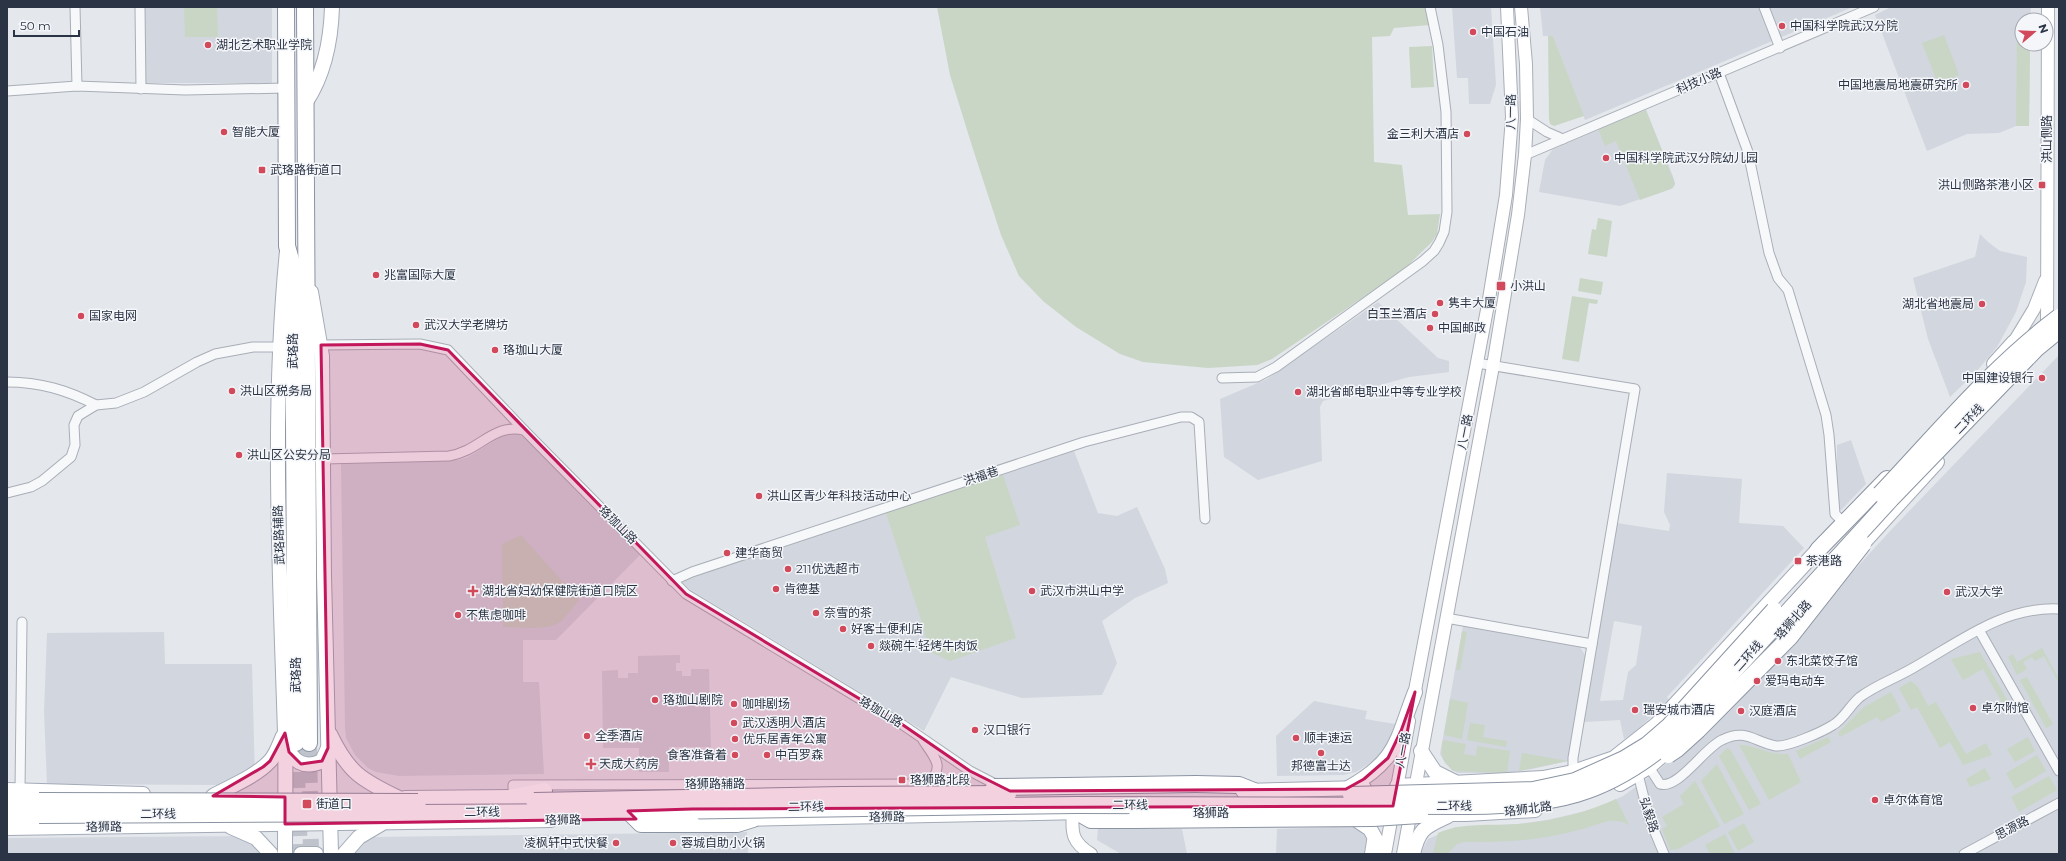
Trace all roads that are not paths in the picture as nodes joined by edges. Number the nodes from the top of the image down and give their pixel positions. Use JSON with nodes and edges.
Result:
{"nodes":[{"id":1,"x":75,"y":7,"type":"edge"},
{"id":2,"x":140,"y":7,"type":"edge"},
{"id":3,"x":286,"y":7,"type":"edge"},
{"id":4,"x":305,"y":7,"type":"edge"},
{"id":5,"x":332,"y":7,"type":"edge"},
{"id":6,"x":1430,"y":7,"type":"edge"},
{"id":7,"x":1507,"y":7,"type":"edge"},
{"id":8,"x":1521,"y":7,"type":"edge"},
{"id":9,"x":1764,"y":7,"type":"edge"},
{"id":10,"x":1874,"y":7,"type":"edge"},
{"id":11,"x":2048,"y":7,"type":"edge"},
{"id":12,"x":1780,"y":48,"type":"junction"},
{"id":13,"x":1719,"y":73,"type":"junction"},
{"id":14,"x":77,"y":86,"type":"junction"},
{"id":15,"x":286,"y":88,"type":"junction"},
{"id":16,"x":142,"y":89,"type":"junction"},
{"id":17,"x":7,"y":91,"type":"edge"},
{"id":18,"x":306,"y":102,"type":"junction"},
{"id":19,"x":1527,"y":119,"type":"junction"},
{"id":20,"x":1562,"y":139,"type":"junction"},
{"id":21,"x":1525,"y":155,"type":"junction"},
{"id":22,"x":287,"y":246,"type":"junction"},
{"id":23,"x":307,"y":269,"type":"junction"},
{"id":24,"x":2048,"y":272,"type":"junction"},
{"id":25,"x":2059,"y":317,"type":"edge"},
{"id":26,"x":2059,"y":320,"type":"edge"},
{"id":27,"x":2059,"y":330,"type":"edge"},
{"id":28,"x":2059,"y":338,"type":"edge"},
{"id":29,"x":2014,"y":342,"type":"junction"},
{"id":30,"x":321,"y":345,"type":"junction"},
{"id":31,"x":2047,"y":345,"type":"junction"},
{"id":32,"x":279,"y":347,"type":"junction"},
{"id":33,"x":2031,"y":361,"type":"junction"},
{"id":34,"x":1477,"y":362,"type":"junction"},
{"id":35,"x":1493,"y":366,"type":"junction"},
{"id":36,"x":1222,"y":378,"type":"dead end"},
{"id":37,"x":7,"y":382,"type":"edge"},
{"id":38,"x":96,"y":405,"type":"junction"},
{"id":39,"x":1964,"y":405,"type":"junction"},
{"id":40,"x":524,"y":430,"type":"junction"},
{"id":41,"x":324,"y":459,"type":"junction"},
{"id":42,"x":7,"y":493,"type":"edge"},
{"id":43,"x":1205,"y":519,"type":"dead end"},
{"id":44,"x":1842,"y":522,"type":"junction"},
{"id":45,"x":1863,"y":544,"type":"junction"},
{"id":46,"x":1818,"y":550,"type":"junction"},
{"id":47,"x":672,"y":581,"type":"junction"},
{"id":48,"x":2059,"y":609,"type":"edge"},
{"id":49,"x":1446,"y":618,"type":"junction"},
{"id":50,"x":22,"y":622,"type":"dead end"},
{"id":51,"x":1980,"y":630,"type":"junction"},
{"id":52,"x":1592,"y":644,"type":"junction"},
{"id":53,"x":1719,"y":658,"type":"junction"},
{"id":54,"x":1742,"y":677,"type":"junction"},
{"id":55,"x":1415,"y":692,"type":"junction"},
{"id":56,"x":327,"y":729,"type":"junction"},
{"id":57,"x":921,"y":737,"type":"junction"},
{"id":58,"x":294,"y":740,"type":"junction"},
{"id":59,"x":328,"y":748,"type":"junction"},
{"id":60,"x":1421,"y":751,"type":"junction"},
{"id":61,"x":1644,"y":771,"type":"junction"},
{"id":62,"x":2059,"y":771,"type":"edge"},
{"id":63,"x":1573,"y":772,"type":"junction"},
{"id":64,"x":1618,"y":777,"type":"junction"},
{"id":65,"x":1458,"y":783,"type":"junction"},
{"id":66,"x":1416,"y":785,"type":"junction"},
{"id":67,"x":1397,"y":786,"type":"junction"},
{"id":68,"x":927,"y":787,"type":"junction"},
{"id":69,"x":1346,"y":789,"type":"junction"},
{"id":70,"x":14,"y":790,"type":"edge"},
{"id":71,"x":1010,"y":791,"type":"junction"},
{"id":72,"x":1254,"y":791,"type":"junction"},
{"id":73,"x":950,"y":794,"type":"junction"},
{"id":74,"x":842,"y":795,"type":"junction"},
{"id":75,"x":213,"y":796,"type":"junction"},
{"id":76,"x":285,"y":797,"type":"junction"},
{"id":77,"x":330,"y":797,"type":"junction"},
{"id":78,"x":513,"y":797,"type":"junction"},
{"id":79,"x":399,"y":798,"type":"junction"},
{"id":80,"x":7,"y":801,"type":"edge"},
{"id":81,"x":2059,"y":803,"type":"edge"},
{"id":82,"x":1470,"y":806,"type":"junction"},
{"id":83,"x":39,"y":808,"type":"junction"},
{"id":84,"x":628,"y":811,"type":"junction"},
{"id":85,"x":1075,"y":813,"type":"junction"},
{"id":86,"x":1346,"y":814,"type":"junction"},
{"id":87,"x":1392,"y":814,"type":"junction"},
{"id":88,"x":1411,"y":814,"type":"junction"},
{"id":89,"x":1452,"y":814,"type":"junction"},
{"id":90,"x":7,"y":815,"type":"edge"},
{"id":91,"x":753,"y":819,"type":"junction"},
{"id":92,"x":383,"y":822,"type":"junction"},
{"id":93,"x":330,"y":823,"type":"junction"},
{"id":94,"x":285,"y":824,"type":"junction"},
{"id":95,"x":224,"y":825,"type":"junction"},
{"id":96,"x":7,"y":828,"type":"edge"},
{"id":97,"x":1374,"y":835,"type":"junction"},
{"id":98,"x":271,"y":854,"type":"edge"},
{"id":99,"x":285,"y":854,"type":"edge"},
{"id":100,"x":301,"y":854,"type":"edge"},
{"id":101,"x":316,"y":854,"type":"edge"},
{"id":102,"x":331,"y":854,"type":"edge"},
{"id":103,"x":344,"y":854,"type":"edge"},
{"id":104,"x":1091,"y":854,"type":"edge"},
{"id":105,"x":1371,"y":854,"type":"edge"},
{"id":106,"x":1384,"y":854,"type":"edge"},
{"id":107,"x":1403,"y":854,"type":"edge"},
{"id":108,"x":1413,"y":854,"type":"edge"},
{"id":109,"x":1664,"y":854,"type":"edge"},
{"id":110,"x":1964,"y":854,"type":"edge"}],
"edges":[{"from":1,"to":14,"type":"street"},
{"from":2,"to":16,"type":"street"},
{"from":3,"to":15,"type":"highway","name":"武珞路"},
{"from":4,"to":18,"type":"highway","name":"武珞路"},
{"from":5,"to":18,"type":"main road"},
{"from":6,"to":36,"type":"street"},
{"from":7,"to":34,"type":"main road","name":"八一路"},
{"from":8,"to":19,"type":"main road","name":"八一路"},
{"from":9,"to":12,"type":"street"},
{"from":10,"to":12,"type":"street","name":"科技小路"},
{"from":11,"to":24,"type":"main road","name":"洪山侧路"},
{"from":12,"to":13,"type":"street","name":"科技小路"},
{"from":13,"to":20,"type":"street","name":"科技小路"},
{"from":13,"to":44,"type":"street"},
{"from":14,"to":16,"type":"street"},
{"from":14,"to":17,"type":"street"},
{"from":15,"to":16,"type":"street"},
{"from":15,"to":22,"type":"highway","name":"武珞路"},
{"from":18,"to":23,"type":"highway","name":"武珞路"},
{"from":19,"to":20,"type":"street"},
{"from":19,"to":21,"type":"main road","name":"八一路"},
{"from":20,"to":21,"type":"street","name":"科技小路"},
{"from":21,"to":35,"type":"main road","name":"八一路"},
{"from":22,"to":32,"type":"main road","name":"武珞路辅路"},
{"from":22,"to":58,"type":"highway","name":"武珞路"},
{"from":23,"to":30,"type":"main road"},
{"from":23,"to":58,"type":"highway","name":"武珞路"},
{"from":24,"to":29,"type":"main road","name":"洪山侧路"},
{"from":24,"to":31,"type":"main road","name":"洪山侧路"},
{"from":25,"to":39,"type":"highway","name":"二环线","bridge":true},
{"from":26,"to":31,"type":"main road","name":"珞狮北路"},
{"from":27,"to":64,"type":"highway","name":"二环线","bridge":true},
{"from":28,"to":31,"type":"street"},
{"from":29,"to":33,"type":"main road"},
{"from":29,"to":44,"type":"main road"},
{"from":30,"to":40,"type":"street","name":"珞珈山路"},
{"from":30,"to":41,"type":"main road"},
{"from":31,"to":33,"type":"main road","name":"珞狮北路"},
{"from":32,"to":38,"type":"street"},
{"from":32,"to":58,"type":"main road","name":"武珞路辅路"},
{"from":33,"to":45,"type":"main road","name":"珞狮北路"},
{"from":34,"to":35,"type":"street"},
{"from":34,"to":55,"type":"main road","name":"八一路"},
{"from":35,"to":49,"type":"main road","name":"八一路"},
{"from":35,"to":52,"type":"street"},
{"from":37,"to":38,"type":"street"},
{"from":38,"to":42,"type":"street"},
{"from":39,"to":46,"type":"highway","bridge":true},
{"from":39,"to":73,"type":"highway","name":"二环线","bridge":true},
{"from":40,"to":41,"type":"street"},
{"from":40,"to":47,"type":"street","name":"珞珈山路"},
{"from":41,"to":56,"type":"main road"},
{"from":43,"to":47,"type":"street","name":"洪福巷"},
{"from":44,"to":46,"type":"main road"},
{"from":45,"to":54,"type":"main road","name":"珞狮北路"},
{"from":45,"to":64,"type":"highway","bridge":true},
{"from":46,"to":53,"type":"main road"},
{"from":47,"to":57,"type":"street","name":"珞珈山路"},
{"from":48,"to":51,"type":"street"},
{"from":49,"to":52,"type":"street"},
{"from":49,"to":60,"type":"main road","name":"八一路"},
{"from":50,"to":70,"type":"street"},
{"from":51,"to":61,"type":"street"},
{"from":51,"to":62,"type":"street"},
{"from":52,"to":63,"type":"street"},
{"from":53,"to":54,"type":"main road"},
{"from":53,"to":63,"type":"main road"},
{"from":54,"to":61,"type":"main road","name":"珞狮北路"},
{"from":55,"to":67,"type":"main road","name":"八一路"},
{"from":55,"to":69,"type":"main road"},
{"from":56,"to":59,"type":"main road"},
{"from":56,"to":79,"type":"main road"},
{"from":57,"to":68,"type":"street","name":"珞珈山路"},
{"from":57,"to":71,"type":"street","name":"珞珈山路"},
{"from":58,"to":59,"type":"main road"},
{"from":58,"to":75,"type":"main road"},
{"from":58,"to":76,"type":"main road","name":"武珞路辅路"},
{"from":59,"to":77,"type":"main road"},
{"from":60,"to":65,"type":"main road"},
{"from":60,"to":66,"type":"main road","name":"八一路"},
{"from":61,"to":89,"type":"main road","name":"珞狮北路"},
{"from":61,"to":109,"type":"street","name":"弘毅路"},
{"from":63,"to":65,"type":"main road"},
{"from":64,"to":82,"type":"highway","name":"二环线","bridge":true},
{"from":65,"to":66,"type":"main road"},
{"from":66,"to":67,"type":"main road"},
{"from":66,"to":88,"type":"main road","name":"八一路"},
{"from":67,"to":69,"type":"main road","name":"珞狮路"},
{"from":67,"to":87,"type":"main road","name":"八一路"},
{"from":68,"to":71,"type":"main road","name":"珞狮路"},
{"from":68,"to":78,"type":"main road","name":"珞狮路"},
{"from":69,"to":72,"type":"main road","name":"珞狮路"},
{"from":70,"to":75,"type":"main road"},
{"from":71,"to":72,"type":"main road","name":"珞狮路"},
{"from":72,"to":73,"type":"highway","bridge":true},
{"from":73,"to":74,"type":"highway","name":"二环线","bridge":true},
{"from":74,"to":78,"type":"highway"},
{"from":74,"to":83,"type":"highway","name":"二环线","bridge":true},
{"from":75,"to":76,"type":"main road","name":"珞狮路"},
{"from":76,"to":77,"type":"main road","name":"珞狮路"},
{"from":76,"to":94,"type":"main road","name":"武珞路辅路"},
{"from":77,"to":79,"type":"main road","name":"珞狮路"},
{"from":77,"to":93,"type":"main road"},
{"from":78,"to":79,"type":"main road","name":"珞狮路"},
{"from":80,"to":83,"type":"highway","name":"二环线"},
{"from":81,"to":110,"type":"street","name":"思源路"},
{"from":82,"to":84,"type":"highway","name":"二环线","bridge":true},
{"from":82,"to":85,"type":"highway","bridge":true},
{"from":83,"to":84,"type":"highway","name":"二环线","bridge":true},
{"from":83,"to":90,"type":"highway","name":"二环线"},
{"from":84,"to":91,"type":"highway","bridge":true},
{"from":85,"to":86,"type":"main road","name":"珞狮路"},
{"from":85,"to":91,"type":"main road","name":"珞狮路"},
{"from":85,"to":104,"type":"main road"},
{"from":86,"to":87,"type":"main road","name":"珞狮路"},
{"from":86,"to":97,"type":"main road"},
{"from":87,"to":88,"type":"main road","name":"珞狮北路"},
{"from":87,"to":106,"type":"main road","name":"八一路"},
{"from":88,"to":89,"type":"main road","name":"珞狮北路"},
{"from":88,"to":107,"type":"main road","name":"八一路"},
{"from":89,"to":108,"type":"main road"},
{"from":91,"to":92,"type":"main road","name":"珞狮路"},
{"from":92,"to":93,"type":"main road","name":"珞狮路"},
{"from":92,"to":103,"type":"main road"},
{"from":93,"to":94,"type":"main road","name":"珞狮路"},
{"from":93,"to":102,"type":"main road"},
{"from":94,"to":95,"type":"main road","name":"珞狮路"},
{"from":94,"to":99,"type":"main road","name":"武珞路辅路"},
{"from":95,"to":96,"type":"main road","name":"珞狮路"},
{"from":95,"to":98,"type":"main road"},
{"from":97,"to":105,"type":"main road"},
{"from":97,"to":106,"type":"main road"},
{"from":100,"to":101,"type":"main road"}]}
